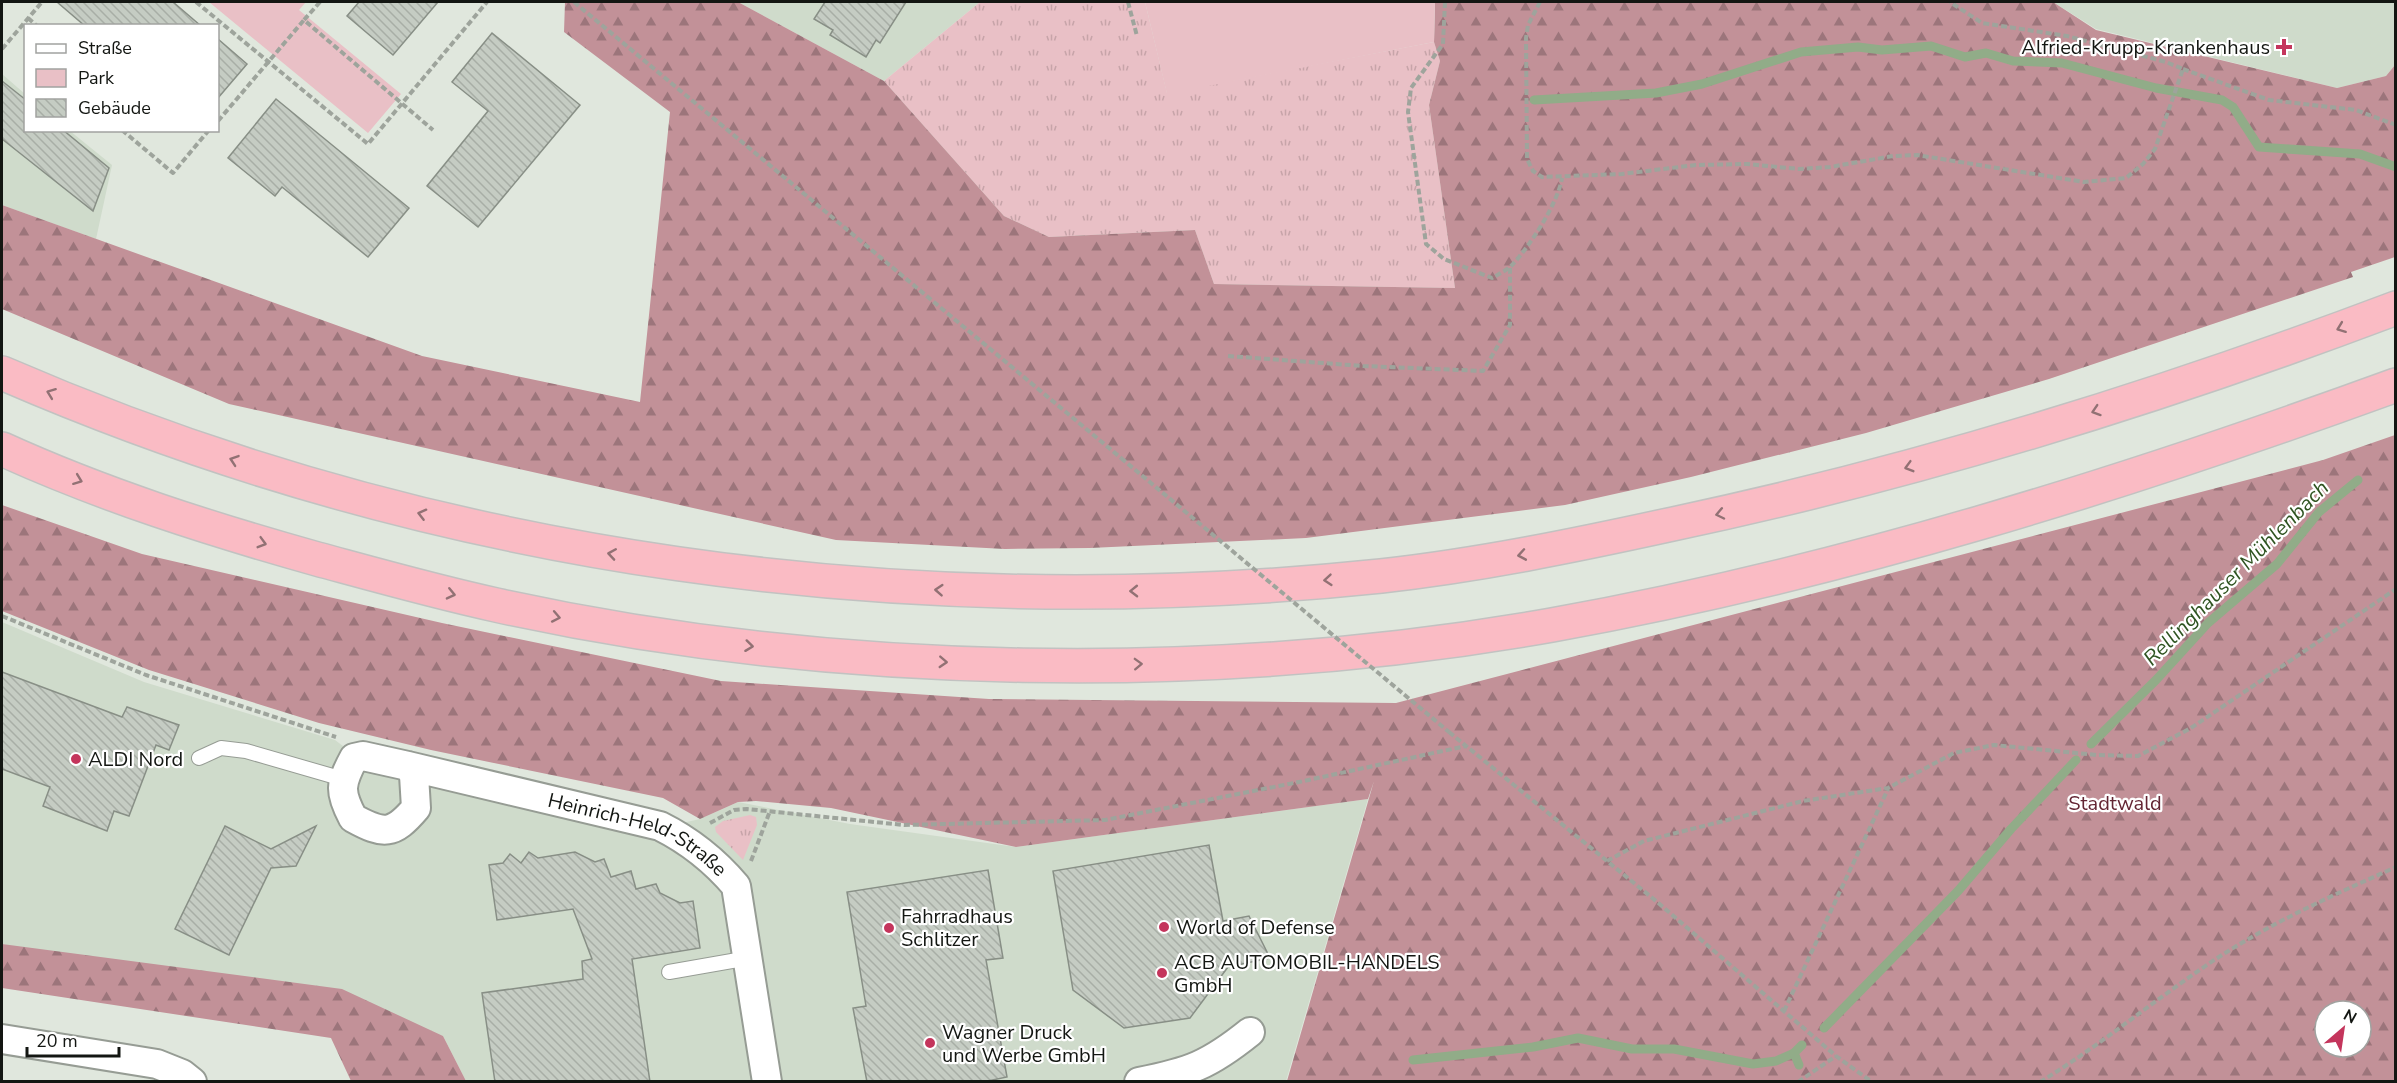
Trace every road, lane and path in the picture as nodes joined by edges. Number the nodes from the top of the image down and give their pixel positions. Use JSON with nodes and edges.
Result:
{"nodes":[{"id":1,"x":42,"y":2,"type":"edge"},
{"id":2,"x":196,"y":2,"type":"edge"},
{"id":3,"x":320,"y":2,"type":"edge"},
{"id":4,"x":487,"y":2,"type":"edge"},
{"id":5,"x":574,"y":2,"type":"edge"},
{"id":6,"x":1128,"y":2,"type":"edge"},
{"id":7,"x":1445,"y":2,"type":"edge"},
{"id":8,"x":1540,"y":2,"type":"edge"},
{"id":9,"x":1950,"y":2,"type":"edge"},
{"id":10,"x":28,"y":18,"type":"junction"},
{"id":11,"x":304,"y":21,"type":"junction"},
{"id":12,"x":35,"y":24,"type":"edge"},
{"id":13,"x":1137,"y":36,"type":"dead end"},
{"id":14,"x":2,"y":49,"type":"edge"},
{"id":15,"x":268,"y":62,"type":"junction"},
{"id":16,"x":2183,"y":69,"type":"junction"},
{"id":17,"x":402,"y":103,"type":"junction"},
{"id":18,"x":219,"y":120,"type":"edge"},
{"id":19,"x":2396,"y":125,"type":"edge"},
{"id":20,"x":433,"y":130,"type":"dead end"},
{"id":21,"x":124,"y":132,"type":"edge"},
{"id":22,"x":207,"y":132,"type":"edge"},
{"id":23,"x":1562,"y":177,"type":"junction"},
{"id":24,"x":1510,"y":267,"type":"junction"},
{"id":25,"x":2396,"y":308,"type":"edge"},
{"id":26,"x":1228,"y":356,"type":"dead end"},
{"id":27,"x":2,"y":373,"type":"edge"},
{"id":28,"x":2396,"y":385,"type":"edge"},
{"id":29,"x":9,"y":455,"type":"edge"},
{"id":30,"x":2396,"y":589,"type":"edge"},
{"id":31,"x":2,"y":616,"type":"edge"},
{"id":32,"x":1466,"y":746,"type":"junction"},
{"id":33,"x":363,"y":756,"type":"junction"},
{"id":34,"x":199,"y":758,"type":"dead end"},
{"id":35,"x":408,"y":766,"type":"junction"},
{"id":36,"x":343,"y":779,"type":"junction"},
{"id":37,"x":1888,"y":788,"type":"junction"},
{"id":38,"x":770,"y":811,"type":"junction"},
{"id":39,"x":708,"y":824,"type":"dead end"},
{"id":40,"x":1607,"y":861,"type":"junction"},
{"id":41,"x":2396,"y":867,"type":"edge"},
{"id":42,"x":736,"y":886,"type":"junction"},
{"id":43,"x":749,"y":958,"type":"junction"},
{"id":44,"x":669,"y":972,"type":"dead end"},
{"id":45,"x":1784,"y":1011,"type":"junction"},
{"id":46,"x":1250,"y":1032,"type":"dead end"},
{"id":47,"x":2,"y":1040,"type":"edge"},
{"id":48,"x":1836,"y":1056,"type":"junction"},
{"id":49,"x":192,"y":1082,"type":"edge"},
{"id":50,"x":767,"y":1082,"type":"edge"},
{"id":51,"x":1139,"y":1082,"type":"edge"},
{"id":52,"x":1798,"y":1082,"type":"edge"},
{"id":53,"x":1872,"y":1082,"type":"edge"},
{"id":54,"x":2040,"y":1082,"type":"edge"}],
"edges":[{"from":1,"to":10,"type":"path"},
{"from":2,"to":15,"type":"path"},
{"from":3,"to":11,"type":"path"},
{"from":4,"to":17,"type":"path"},
{"from":5,"to":32,"type":"path","bridge":true},
{"from":6,"to":13,"type":"path"},
{"from":7,"to":24,"type":"path"},
{"from":8,"to":23,"type":"path"},
{"from":9,"to":16,"type":"path"},
{"from":10,"to":12,"type":"path"},
{"from":10,"to":14,"type":"path"},
{"from":11,"to":15,"type":"path"},
{"from":11,"to":17,"type":"path"},
{"from":15,"to":17,"type":"path"},
{"from":15,"to":18,"type":"path"},
{"from":16,"to":19,"type":"path"},
{"from":16,"to":23,"type":"path"},
{"from":17,"to":20,"type":"path"},
{"from":21,"to":22,"type":"path"},
{"from":23,"to":24,"type":"path"},
{"from":24,"to":26,"type":"path"},
{"from":25,"to":27,"type":"highway","one_way":true},
{"from":29,"to":28,"type":"highway","one_way":true},
{"from":30,"to":37,"type":"path"},
{"from":31,"to":33,"type":"path"},
{"from":32,"to":38,"type":"path"},
{"from":32,"to":40,"type":"path"},
{"from":33,"to":35,"type":"street","name":"Heinrich-Held-Straße"},
{"from":33,"to":36,"type":"street"},
{"from":34,"to":36,"type":"lane"},
{"from":35,"to":36,"type":"street"},
{"from":35,"to":42,"type":"street","name":"Heinrich-Held-Straße"},
{"from":37,"to":40,"type":"path"},
{"from":37,"to":45,"type":"path"},
{"from":38,"to":39,"type":"path"},
{"from":38,"to":42,"type":"path"},
{"from":40,"to":45,"type":"path"},
{"from":41,"to":54,"type":"path"},
{"from":42,"to":43,"type":"street","name":"Heinrich-Held-Straße"},
{"from":43,"to":44,"type":"lane"},
{"from":43,"to":50,"type":"street","name":"Heinrich-Held-Straße"},
{"from":45,"to":48,"type":"path"},
{"from":46,"to":51,"type":"street"},
{"from":47,"to":49,"type":"street"},
{"from":48,"to":52,"type":"path"},
{"from":48,"to":53,"type":"path"}]}
